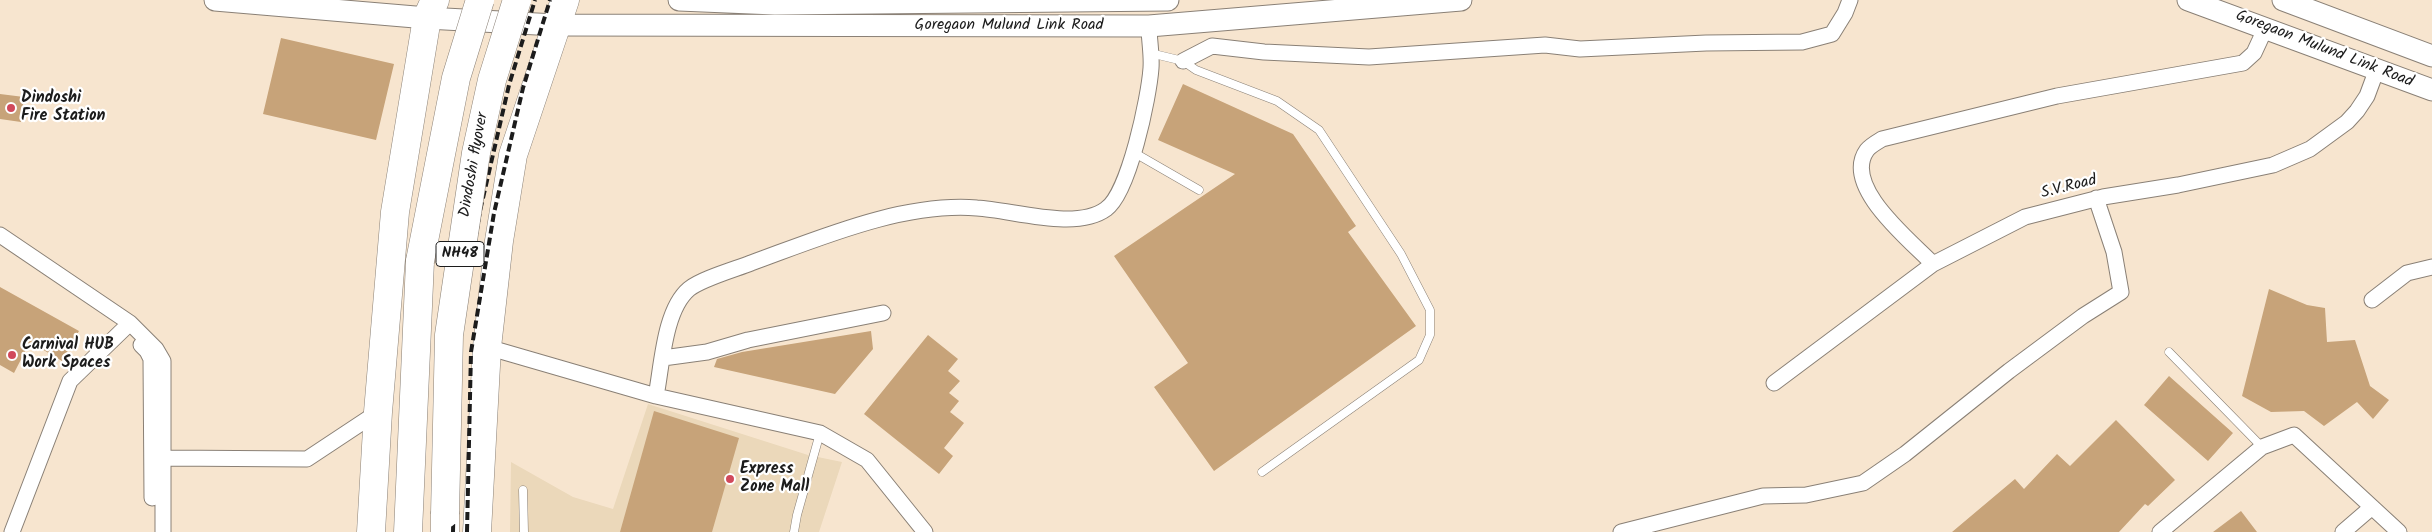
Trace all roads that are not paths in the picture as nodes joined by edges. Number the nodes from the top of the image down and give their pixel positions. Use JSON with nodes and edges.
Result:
{"nodes":[{"id":1,"x":215,"y":0,"type":"edge"},
{"id":2,"x":480,"y":0,"type":"edge"},
{"id":3,"x":517,"y":0,"type":"edge"},
{"id":4,"x":565,"y":0,"type":"edge"},
{"id":5,"x":679,"y":0,"type":"edge"},
{"id":6,"x":1461,"y":0,"type":"edge"},
{"id":7,"x":1850,"y":0,"type":"edge"},
{"id":8,"x":2188,"y":0,"type":"edge"},
{"id":9,"x":2284,"y":0,"type":"edge"},
{"id":10,"x":1155,"y":1,"type":"edge"},
{"id":11,"x":431,"y":9,"type":"edge"},
{"id":12,"x":555,"y":25,"type":"junction"},
{"id":13,"x":1149,"y":26,"type":"junction"},
{"id":14,"x":2266,"y":27,"type":"junction"},
{"id":15,"x":1150,"y":53,"type":"junction"},
{"id":16,"x":2432,"y":56,"type":"edge"},
{"id":17,"x":1183,"y":61,"type":"junction"},
{"id":18,"x":2377,"y":69,"type":"junction"},
{"id":19,"x":2432,"y":90,"type":"edge"},
{"id":20,"x":1133,"y":152,"type":"junction"},
{"id":21,"x":1199,"y":190,"type":"dead end"},
{"id":22,"x":2096,"y":198,"type":"junction"},
{"id":23,"x":0,"y":235,"type":"edge"},
{"id":24,"x":0,"y":246,"type":"edge"},
{"id":25,"x":1933,"y":264,"type":"junction"},
{"id":26,"x":2432,"y":267,"type":"edge"},
{"id":27,"x":2372,"y":300,"type":"dead end"},
{"id":28,"x":883,"y":313,"type":"dead end"},
{"id":29,"x":127,"y":326,"type":"junction"},
{"id":30,"x":487,"y":348,"type":"junction"},
{"id":31,"x":2169,"y":352,"type":"dead end"},
{"id":32,"x":663,"y":358,"type":"junction"},
{"id":33,"x":1774,"y":383,"type":"dead end"},
{"id":34,"x":656,"y":396,"type":"junction"},
{"id":35,"x":378,"y":412,"type":"junction"},
{"id":36,"x":820,"y":433,"type":"junction"},
{"id":37,"x":2262,"y":447,"type":"junction"},
{"id":38,"x":164,"y":458,"type":"junction"},
{"id":39,"x":1262,"y":472,"type":"dead end"},
{"id":40,"x":157,"y":482,"type":"junction"},
{"id":41,"x":523,"y":490,"type":"dead end"},
{"id":42,"x":2372,"y":507,"type":"junction"},
{"id":43,"x":408,"y":522,"type":"edge"},
{"id":44,"x":445,"y":523,"type":"edge"},
{"id":45,"x":12,"y":532,"type":"edge"},
{"id":46,"x":153,"y":532,"type":"edge"},
{"id":47,"x":163,"y":532,"type":"edge"},
{"id":48,"x":371,"y":532,"type":"edge"},
{"id":49,"x":477,"y":532,"type":"edge"},
{"id":50,"x":524,"y":532,"type":"edge"},
{"id":51,"x":794,"y":532,"type":"edge"},
{"id":52,"x":925,"y":532,"type":"edge"},
{"id":53,"x":1620,"y":532,"type":"edge"},
{"id":54,"x":2160,"y":532,"type":"edge"},
{"id":55,"x":2343,"y":532,"type":"edge"},
{"id":56,"x":2398,"y":532,"type":"edge"}],
"edges":[{"from":1,"to":11,"type":"main road","name":"Goregaon Mulund Link Road"},
{"from":2,"to":43,"type":"highway","number":"NH48","bridge":true},
{"from":3,"to":44,"type":"highway","name":"Dindoshi flyover","number":"NH48","bridge":true},
{"from":4,"to":12,"type":"highway"},
{"from":5,"to":10,"type":"main road","name":"Goregaon Mulund Link Road"},
{"from":6,"to":13,"type":"main road","name":"Goregaon Mulund Link Road"},
{"from":7,"to":17,"type":"street"},
{"from":8,"to":14,"type":"main road","name":"Goregaon Mulund Link Road"},
{"from":9,"to":16,"type":"main road","name":"Goregaon Mulund Link Road"},
{"from":11,"to":12,"type":"main road","name":"Goregaon Mulund Link Road"},
{"from":11,"to":35,"type":"highway"},
{"from":12,"to":13,"type":"main road","name":"Goregaon Mulund Link Road"},
{"from":12,"to":30,"type":"highway"},
{"from":13,"to":15,"type":"street"},
{"from":14,"to":18,"type":"main road","name":"Goregaon Mulund Link Road"},
{"from":14,"to":25,"type":"street"},
{"from":15,"to":17,"type":"lane"},
{"from":15,"to":20,"type":"street"},
{"from":17,"to":39,"type":"lane"},
{"from":18,"to":19,"type":"main road","name":"Goregaon Mulund Link Road"},
{"from":18,"to":22,"type":"street","name":"S.V.Road"},
{"from":20,"to":21,"type":"lane"},
{"from":20,"to":32,"type":"street"},
{"from":22,"to":25,"type":"street","name":"S.V.Road"},
{"from":22,"to":53,"type":"street"},
{"from":23,"to":29,"type":"street"},
{"from":24,"to":29,"type":"street"},
{"from":25,"to":33,"type":"street","name":"S.V.Road"},
{"from":26,"to":27,"type":"street"},
{"from":28,"to":32,"type":"street"},
{"from":29,"to":38,"type":"street"},
{"from":29,"to":40,"type":"street"},
{"from":29,"to":45,"type":"street"},
{"from":30,"to":34,"type":"street"},
{"from":30,"to":49,"type":"highway"},
{"from":31,"to":37,"type":"lane"},
{"from":32,"to":34,"type":"street"},
{"from":34,"to":36,"type":"street"},
{"from":35,"to":38,"type":"street"},
{"from":35,"to":48,"type":"highway"},
{"from":36,"to":51,"type":"lane"},
{"from":36,"to":52,"type":"street"},
{"from":37,"to":42,"type":"street"},
{"from":37,"to":54,"type":"street"},
{"from":38,"to":40,"type":"street"},
{"from":40,"to":46,"type":"street"},
{"from":40,"to":47,"type":"street"},
{"from":41,"to":50,"type":"lane"},
{"from":42,"to":55,"type":"street"},
{"from":42,"to":56,"type":"street"}]}
